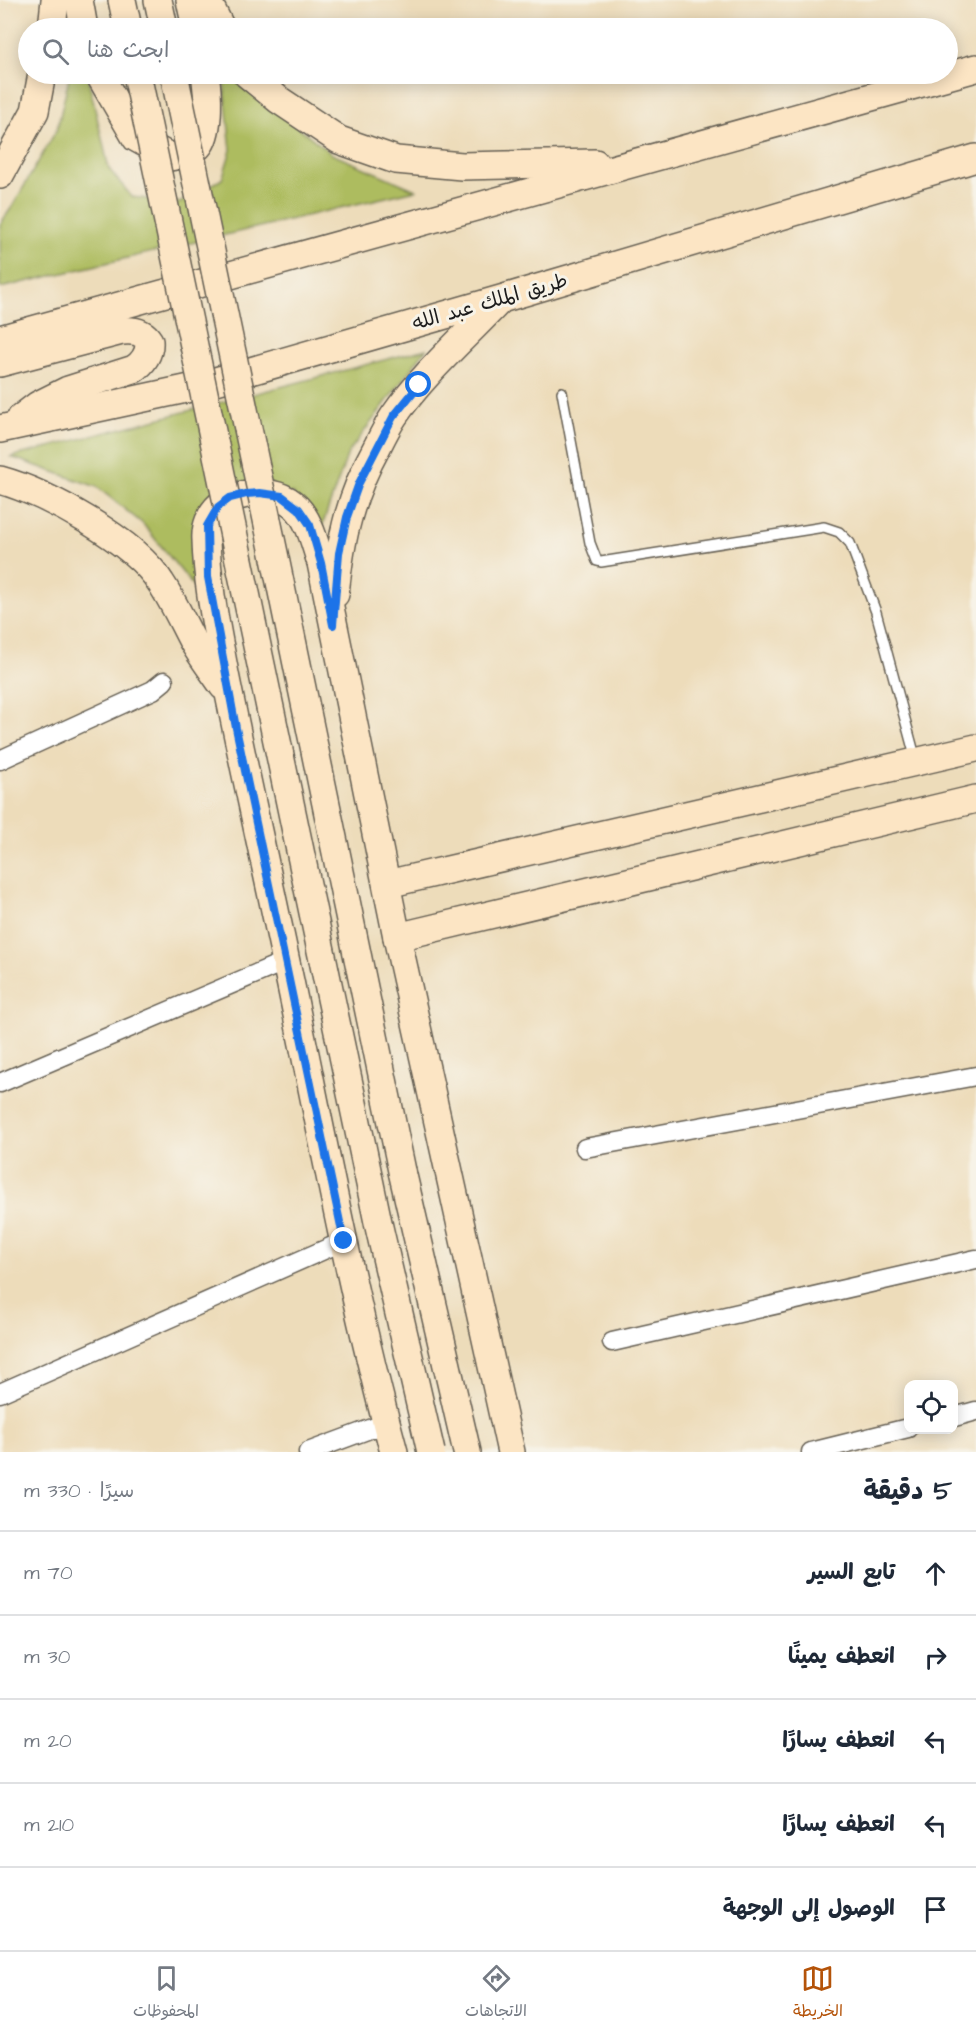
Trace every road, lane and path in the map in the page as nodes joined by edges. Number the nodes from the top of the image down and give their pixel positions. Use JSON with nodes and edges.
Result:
{"nodes":[{"id":1,"x":55,"y":0,"type":"edge"},
{"id":2,"x":79,"y":0,"type":"edge"},
{"id":3,"x":122,"y":0,"type":"edge"},
{"id":4,"x":158,"y":0,"type":"edge"},
{"id":5,"x":190,"y":0,"type":"edge"},
{"id":6,"x":207,"y":0,"type":"edge"},
{"id":7,"x":53,"y":18,"type":"edge"},
{"id":8,"x":82,"y":18,"type":"edge"},
{"id":9,"x":126,"y":18,"type":"edge"},
{"id":10,"x":162,"y":18,"type":"edge"},
{"id":11,"x":194,"y":18,"type":"edge"},
{"id":12,"x":215,"y":18,"type":"edge"},
{"id":13,"x":976,"y":68,"type":"edge"},
{"id":14,"x":958,"y":73,"type":"edge"},
{"id":15,"x":40,"y":84,"type":"edge"},
{"id":16,"x":105,"y":84,"type":"edge"},
{"id":17,"x":140,"y":84,"type":"edge"},
{"id":18,"x":176,"y":84,"type":"edge"},
{"id":19,"x":206,"y":84,"type":"edge"},
{"id":20,"x":259,"y":84,"type":"edge"},
{"id":21,"x":918,"y":84,"type":"edge"},
{"id":22,"x":976,"y":158,"type":"edge"},
{"id":23,"x":638,"y":162,"type":"junction"},
{"id":24,"x":0,"y":175,"type":"edge"},
{"id":25,"x":501,"y":299,"type":"junction"},
{"id":26,"x":0,"y":339,"type":"edge"},
{"id":27,"x":0,"y":363,"type":"edge"},
{"id":28,"x":562,"y":392,"type":"dead end"},
{"id":29,"x":5,"y":428,"type":"edge"},
{"id":30,"x":0,"y":480,"type":"edge"},
{"id":31,"x":333,"y":625,"type":"junction"},
{"id":32,"x":164,"y":681,"type":"dead end"},
{"id":33,"x":229,"y":695,"type":"junction"},
{"id":34,"x":976,"y":748,"type":"edge"},
{"id":35,"x":0,"y":760,"type":"edge"},
{"id":36,"x":916,"y":762,"type":"junction"},
{"id":37,"x":976,"y":799,"type":"edge"},
{"id":38,"x":387,"y":884,"type":"junction"},
{"id":39,"x":397,"y":937,"type":"junction"},
{"id":40,"x":286,"y":961,"type":"junction"},
{"id":41,"x":976,"y":1076,"type":"edge"},
{"id":42,"x":0,"y":1083,"type":"edge"},
{"id":43,"x":585,"y":1148,"type":"dead end"},
{"id":44,"x":344,"y":1241,"type":"junction"},
{"id":45,"x":976,"y":1259,"type":"edge"},
{"id":46,"x":612,"y":1342,"type":"dead end"},
{"id":47,"x":0,"y":1393,"type":"edge"},
{"id":48,"x":976,"y":1411,"type":"edge"},
{"id":49,"x":958,"y":1416,"type":"edge"},
{"id":50,"x":386,"y":1424,"type":"junction"},
{"id":51,"x":904,"y":1429,"type":"edge"},
{"id":52,"x":308,"y":1452,"type":"edge"},
{"id":53,"x":394,"y":1452,"type":"edge"},
{"id":54,"x":431,"y":1452,"type":"edge"},
{"id":55,"x":467,"y":1452,"type":"edge"},
{"id":56,"x":511,"y":1452,"type":"edge"},
{"id":57,"x":812,"y":1452,"type":"edge"}],
"edges":[{"from":1,"to":7,"type":"main road"},
{"from":2,"to":8,"type":"main road"},
{"from":3,"to":9,"type":"main road"},
{"from":4,"to":10,"type":"main road"},
{"from":5,"to":11,"type":"main road"},
{"from":6,"to":12,"type":"main road"},
{"from":13,"to":14,"type":"main road"},
{"from":15,"to":24,"type":"main road"},
{"from":16,"to":19,"type":"main road"},
{"from":17,"to":54,"type":"main road","bridge":true},
{"from":18,"to":55,"type":"main road","bridge":true},
{"from":20,"to":23,"type":"main road"},
{"from":21,"to":23,"type":"main road"},
{"from":22,"to":25,"type":"main road","name":"طريق الملك عبد الله"},
{"from":23,"to":26,"type":"main road"},
{"from":25,"to":29,"type":"main road","name":"طريق الملك عبد الله"},
{"from":25,"to":31,"type":"main road"},
{"from":27,"to":29,"type":"main road"},
{"from":28,"to":36,"type":"lane"},
{"from":30,"to":33,"type":"main road"},
{"from":31,"to":33,"type":"main road"},
{"from":31,"to":38,"type":"main road"},
{"from":32,"to":35,"type":"street"},
{"from":33,"to":40,"type":"main road"},
{"from":34,"to":36,"type":"main road"},
{"from":36,"to":38,"type":"main road"},
{"from":37,"to":39,"type":"main road"},
{"from":38,"to":39,"type":"main road"},
{"from":39,"to":56,"type":"main road"},
{"from":40,"to":42,"type":"street"},
{"from":40,"to":44,"type":"main road"},
{"from":41,"to":43,"type":"street"},
{"from":44,"to":47,"type":"street"},
{"from":44,"to":50,"type":"main road"},
{"from":45,"to":46,"type":"street"},
{"from":48,"to":49,"type":"street"},
{"from":50,"to":52,"type":"street"},
{"from":50,"to":53,"type":"main road"},
{"from":51,"to":57,"type":"street"}]}
